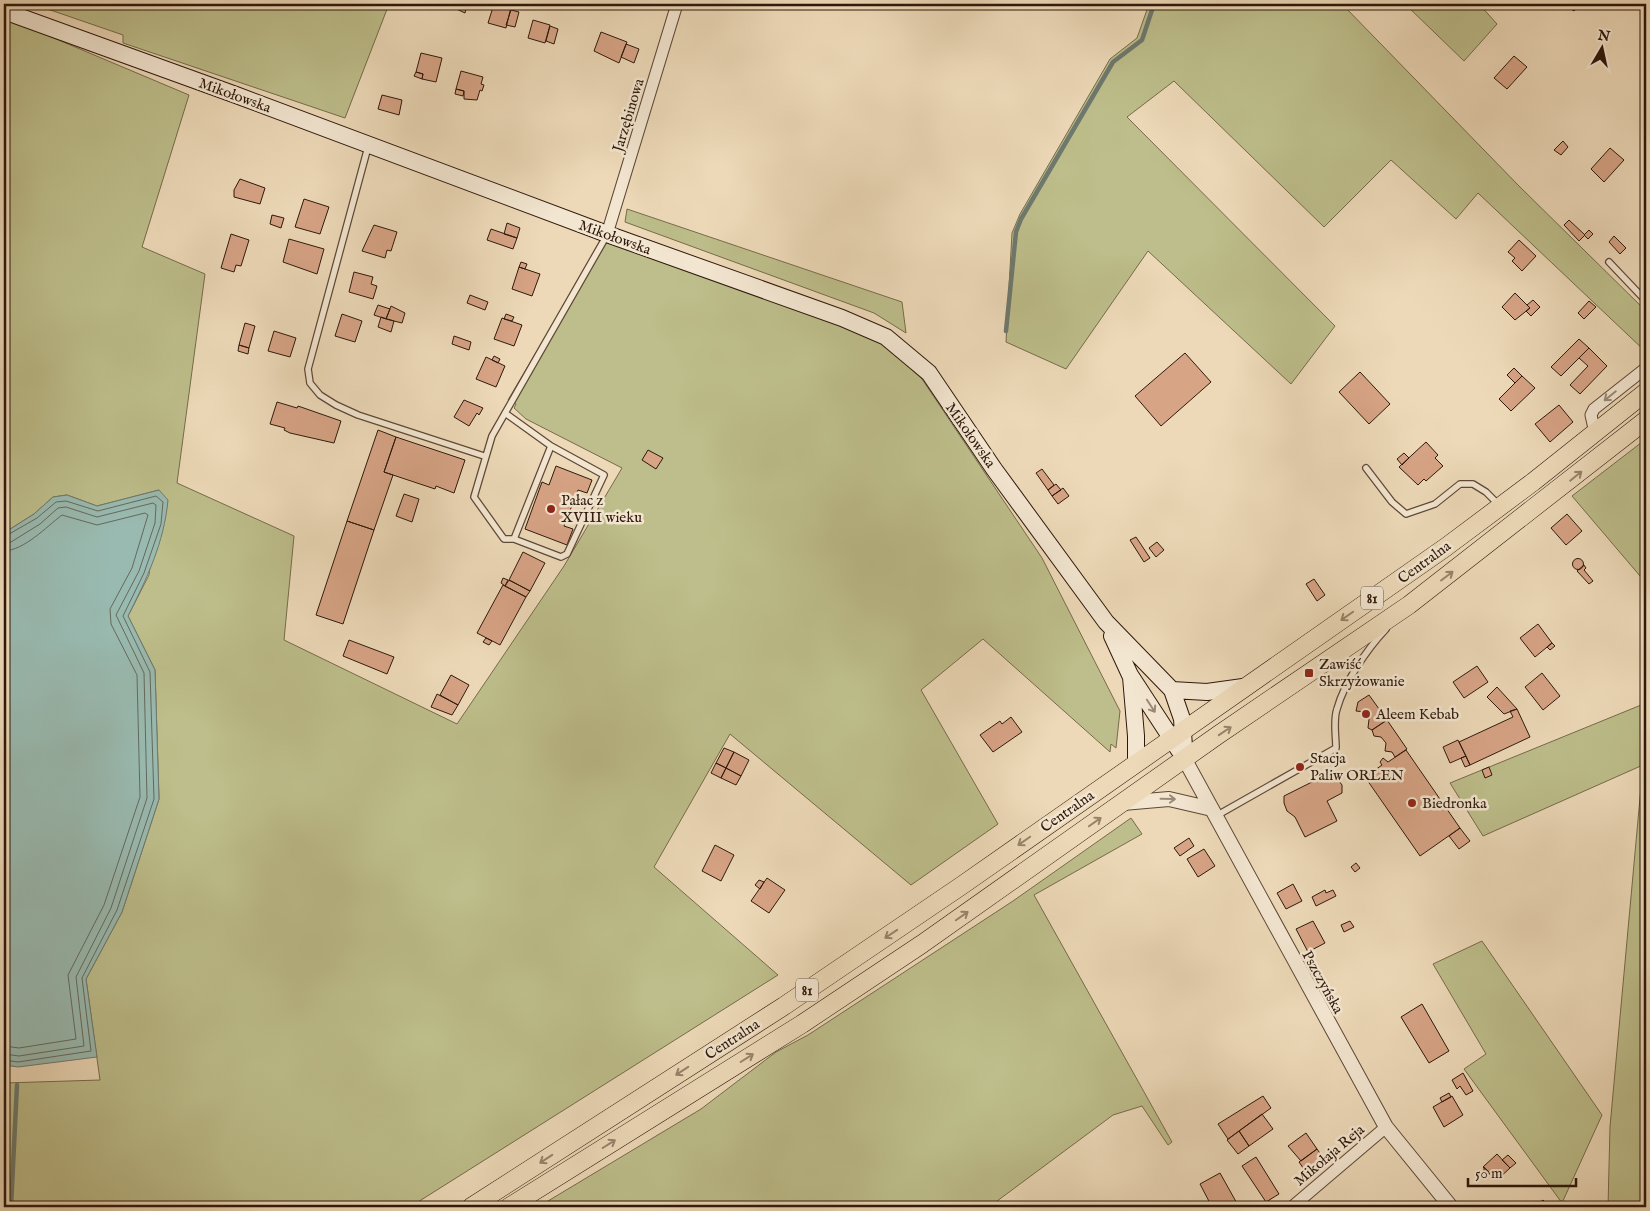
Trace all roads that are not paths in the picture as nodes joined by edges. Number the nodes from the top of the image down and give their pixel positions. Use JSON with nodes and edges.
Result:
{"nodes":[{"id":1,"x":677,"y":4,"type":"edge"},
{"id":2,"x":4,"y":12,"type":"edge"},
{"id":3,"x":368,"y":146,"type":"junction"},
{"id":4,"x":607,"y":234,"type":"junction"},
{"id":5,"x":1609,"y":262,"type":"dead end"},
{"id":6,"x":1646,"y":301,"type":"edge"},
{"id":7,"x":1646,"y":368,"type":"edge"},
{"id":8,"x":1646,"y":392,"type":"edge"},
{"id":9,"x":505,"y":413,"type":"junction"},
{"id":10,"x":1646,"y":420,"type":"edge"},
{"id":11,"x":1595,"y":433,"type":"junction"},
{"id":12,"x":551,"y":446,"type":"junction"},
{"id":13,"x":484,"y":456,"type":"junction"},
{"id":14,"x":1366,"y":468,"type":"dead end"},
{"id":15,"x":1500,"y":506,"type":"junction"},
{"id":16,"x":514,"y":539,"type":"junction"},
{"id":17,"x":1408,"y":605,"type":"junction"},
{"id":18,"x":1106,"y":622,"type":"junction"},
{"id":19,"x":1130,"y":675,"type":"junction"},
{"id":20,"x":1243,"y":687,"type":"junction"},
{"id":21,"x":1172,"y":690,"type":"junction"},
{"id":22,"x":1177,"y":733,"type":"junction"},
{"id":23,"x":1185,"y":760,"type":"junction"},
{"id":24,"x":1136,"y":762,"type":"junction"},
{"id":25,"x":1123,"y":803,"type":"junction"},
{"id":26,"x":1214,"y":812,"type":"junction"},
{"id":27,"x":1386,"y":1127,"type":"junction"},
{"id":28,"x":471,"y":1207,"type":"edge"},
{"id":29,"x":509,"y":1207,"type":"edge"},
{"id":30,"x":1292,"y":1207,"type":"edge"},
{"id":31,"x":1451,"y":1207,"type":"edge"}],
"edges":[{"from":1,"to":4,"type":"street","name":"Jarzębinowa"},
{"from":2,"to":3,"type":"main road","name":"Mikołowska"},
{"from":3,"to":4,"type":"main road","name":"Mikołowska"},
{"from":3,"to":13,"type":"lane"},
{"from":4,"to":9,"type":"lane"},
{"from":4,"to":18,"type":"main road","name":"Mikołowska"},
{"from":5,"to":6,"type":"lane"},
{"from":7,"to":11,"type":"street","one_way":true},
{"from":8,"to":11,"type":"main road","name":"Centralna","number":"81"},
{"from":9,"to":12,"type":"lane"},
{"from":9,"to":13,"type":"lane"},
{"from":17,"to":10,"type":"main road","name":"Centralna","number":"81","one_way":true},
{"from":11,"to":15,"type":"main road","name":"Centralna","number":"81"},
{"from":12,"to":16,"type":"lane"},
{"from":12,"to":16,"type":"lane"},
{"from":13,"to":16,"type":"lane"},
{"from":14,"to":15,"type":"lane"},
{"from":15,"to":20,"type":"main road","name":"Centralna","number":"81","one_way":true},
{"from":23,"to":17,"type":"main road","name":"Centralna","number":"81","one_way":true},
{"from":17,"to":26,"type":"lane"},
{"from":18,"to":19,"type":"main road","name":"Mikołowska"},
{"from":18,"to":21,"type":"main road","name":"Mikołowska"},
{"from":19,"to":22,"type":"main road","name":"Mikołowska","one_way":true},
{"from":19,"to":24,"type":"main road"},
{"from":20,"to":21,"type":"main road"},
{"from":20,"to":22,"type":"main road","name":"Centralna","number":"81"},
{"from":21,"to":22,"type":"main road","name":"Mikołowska"},
{"from":22,"to":23,"type":"main road","name":"Mikołowska"},
{"from":22,"to":24,"type":"main road","name":"Centralna","number":"81"},
{"from":23,"to":25,"type":"main road","name":"Centralna","number":"81"},
{"from":23,"to":26,"type":"street","name":"Pszczyńska"},
{"from":24,"to":28,"type":"main road","name":"Centralna","number":"81","one_way":true},
{"from":25,"to":26,"type":"street","one_way":true},
{"from":29,"to":25,"type":"main road","name":"Centralna","number":"81","one_way":true},
{"from":26,"to":27,"type":"street","name":"Pszczyńska"},
{"from":27,"to":30,"type":"street","name":"Mikołaja Reja"},
{"from":27,"to":31,"type":"street","name":"Pszczyńska"}]}
